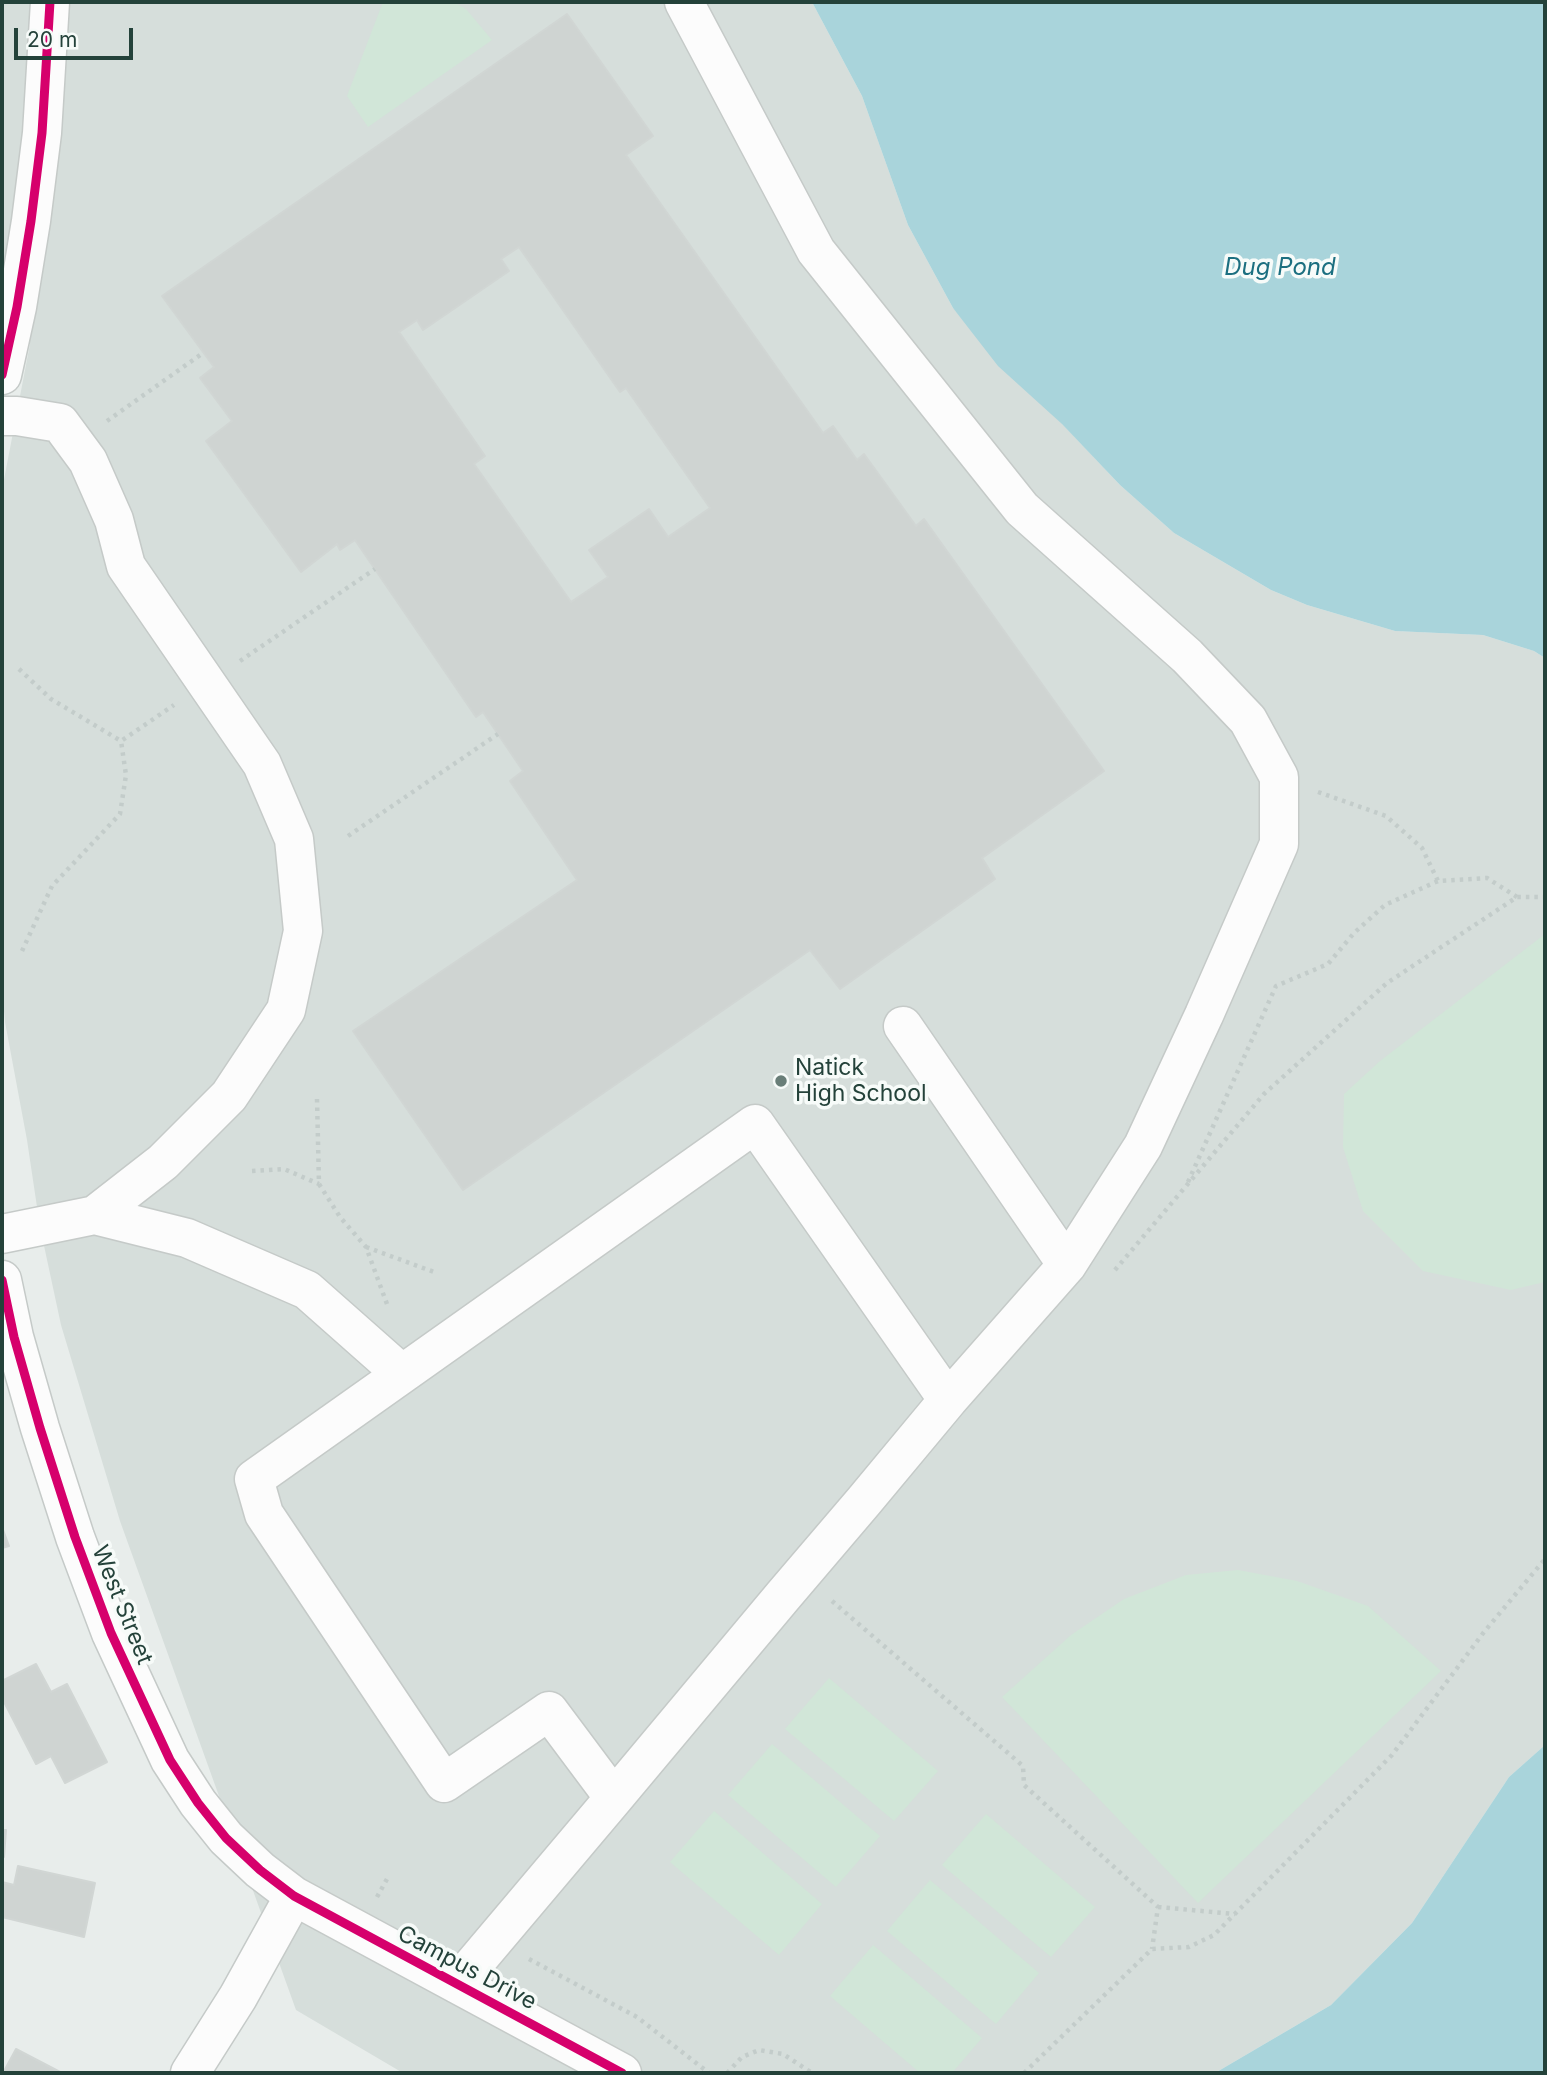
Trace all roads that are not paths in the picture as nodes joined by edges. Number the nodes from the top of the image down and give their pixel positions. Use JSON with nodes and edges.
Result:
{"nodes":[{"id":1,"x":50,"y":2,"type":"edge"},
{"id":2,"x":684,"y":2,"type":"edge"},
{"id":3,"x":2,"y":375,"type":"edge"},
{"id":4,"x":2,"y":416,"type":"edge"},
{"id":5,"x":903,"y":1026,"type":"dead end"},
{"id":6,"x":95,"y":1215,"type":"junction"},
{"id":7,"x":2,"y":1234,"type":"edge"},
{"id":8,"x":1068,"y":1265,"type":"junction"},
{"id":9,"x":2,"y":1280,"type":"edge"},
{"id":10,"x":402,"y":1374,"type":"junction"},
{"id":11,"x":948,"y":1400,"type":"junction"},
{"id":12,"x":614,"y":1798,"type":"junction"},
{"id":13,"x":294,"y":1896,"type":"junction"},
{"id":14,"x":457,"y":1984,"type":"junction"},
{"id":15,"x":190,"y":2073,"type":"edge"},
{"id":16,"x":621,"y":2073,"type":"edge"}],
"edges":[{"from":1,"to":3,"type":"street"},
{"from":2,"to":8,"type":"street"},
{"from":4,"to":6,"type":"street"},
{"from":5,"to":8,"type":"street"},
{"from":6,"to":7,"type":"street"},
{"from":6,"to":10,"type":"street"},
{"from":8,"to":11,"type":"street"},
{"from":9,"to":13,"type":"street","name":"West Street"},
{"from":10,"to":11,"type":"street"},
{"from":10,"to":12,"type":"street"},
{"from":11,"to":12,"type":"street"},
{"from":12,"to":14,"type":"street"},
{"from":13,"to":14,"type":"street","name":"Campus Drive"},
{"from":13,"to":15,"type":"street"},
{"from":14,"to":16,"type":"street","name":"Campus Drive"}]}
